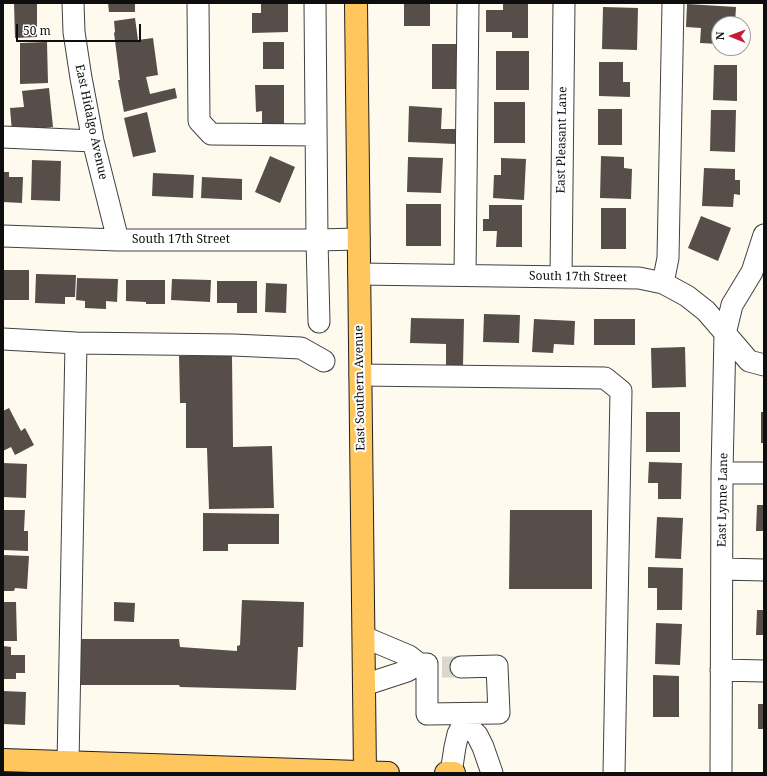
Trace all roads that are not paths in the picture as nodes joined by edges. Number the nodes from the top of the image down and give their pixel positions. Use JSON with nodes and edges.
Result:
{"nodes":[{"id":1,"x":73,"y":3,"type":"edge"},
{"id":2,"x":198,"y":3,"type":"edge"},
{"id":3,"x":315,"y":3,"type":"edge"},
{"id":4,"x":356,"y":3,"type":"edge"},
{"id":5,"x":468,"y":3,"type":"edge"},
{"id":6,"x":564,"y":3,"type":"edge"},
{"id":7,"x":673,"y":3,"type":"edge"},
{"id":8,"x":316,"y":135,"type":"junction"},
{"id":9,"x":3,"y":137,"type":"edge"},
{"id":10,"x":93,"y":141,"type":"junction"},
{"id":11,"x":764,"y":235,"type":"edge"},
{"id":12,"x":3,"y":236,"type":"edge"},
{"id":13,"x":359,"y":239,"type":"junction"},
{"id":14,"x":118,"y":240,"type":"junction"},
{"id":15,"x":317,"y":240,"type":"junction"},
{"id":16,"x":758,"y":272,"type":"edge"},
{"id":17,"x":359,"y":274,"type":"junction"},
{"id":18,"x":465,"y":275,"type":"junction"},
{"id":19,"x":561,"y":277,"type":"junction"},
{"id":20,"x":663,"y":283,"type":"junction"},
{"id":21,"x":319,"y":322,"type":"dead end"},
{"id":22,"x":725,"y":334,"type":"junction"},
{"id":23,"x":3,"y":340,"type":"edge"},
{"id":24,"x":76,"y":342,"type":"junction"},
{"id":25,"x":324,"y":362,"type":"dead end"},
{"id":26,"x":764,"y":365,"type":"edge"},
{"id":27,"x":360,"y":375,"type":"junction"},
{"id":28,"x":722,"y":473,"type":"junction"},
{"id":29,"x":764,"y":474,"type":"edge"},
{"id":30,"x":722,"y":569,"type":"junction"},
{"id":31,"x":764,"y":570,"type":"edge"},
{"id":32,"x":364,"y":637,"type":"junction"},
{"id":33,"x":437,"y":666,"type":"junction"},
{"id":34,"x":721,"y":670,"type":"junction"},
{"id":35,"x":764,"y":671,"type":"edge"},
{"id":36,"x":364,"y":685,"type":"junction"},
{"id":37,"x":464,"y":718,"type":"junction"},
{"id":38,"x":3,"y":760,"type":"edge"},
{"id":39,"x":68,"y":763,"type":"junction"},
{"id":40,"x":365,"y":773,"type":"edge"},
{"id":41,"x":388,"y":773,"type":"edge"},
{"id":42,"x":446,"y":773,"type":"edge"},
{"id":43,"x":451,"y":773,"type":"edge"},
{"id":44,"x":454,"y":773,"type":"edge"},
{"id":45,"x":492,"y":773,"type":"edge"},
{"id":46,"x":614,"y":773,"type":"edge"},
{"id":47,"x":721,"y":773,"type":"edge"}],
"edges":[{"from":1,"to":10,"type":"street","name":"East Hidalgo Avenue"},
{"from":2,"to":8,"type":"street"},
{"from":3,"to":8,"type":"street"},
{"from":4,"to":13,"type":"main road","name":"East Southern Avenue"},
{"from":5,"to":18,"type":"street"},
{"from":6,"to":19,"type":"street","name":"East Pleasant Lane"},
{"from":7,"to":20,"type":"street"},
{"from":8,"to":15,"type":"street"},
{"from":9,"to":10,"type":"street"},
{"from":10,"to":14,"type":"street","name":"East Hidalgo Avenue"},
{"from":11,"to":16,"type":"street","name":"East Lynne Lane"},
{"from":12,"to":14,"type":"street","name":"South 17th Street"},
{"from":13,"to":15,"type":"street","name":"South 17th Street"},
{"from":13,"to":17,"type":"main road","name":"East Southern Avenue"},
{"from":14,"to":15,"type":"street","name":"South 17th Street"},
{"from":15,"to":21,"type":"street"},
{"from":16,"to":22,"type":"street","name":"East Lynne Lane"},
{"from":17,"to":18,"type":"street","name":"South 17th Street"},
{"from":17,"to":27,"type":"main road","name":"East Southern Avenue"},
{"from":18,"to":19,"type":"street","name":"South 17th Street"},
{"from":19,"to":20,"type":"street","name":"South 17th Street"},
{"from":20,"to":22,"type":"street","name":"South 17th Street"},
{"from":22,"to":26,"type":"street","name":"South 17th Street"},
{"from":22,"to":28,"type":"street","name":"East Lynne Lane"},
{"from":23,"to":24,"type":"street"},
{"from":24,"to":25,"type":"street"},
{"from":24,"to":39,"type":"street"},
{"from":27,"to":32,"type":"main road","name":"East Southern Avenue"},
{"from":27,"to":46,"type":"street"},
{"from":28,"to":29,"type":"street"},
{"from":28,"to":30,"type":"street","name":"East Lynne Lane"},
{"from":30,"to":31,"type":"street"},
{"from":30,"to":34,"type":"street","name":"East Lynne Lane"},
{"from":32,"to":33,"type":"street"},
{"from":32,"to":36,"type":"main road","name":"East Southern Avenue"},
{"from":33,"to":36,"type":"street"},
{"from":33,"to":37,"type":"street"},
{"from":33,"to":37,"type":"street"},
{"from":34,"to":35,"type":"street"},
{"from":34,"to":47,"type":"street","name":"East Lynne Lane"},
{"from":36,"to":40,"type":"main road","name":"East Southern Avenue"},
{"from":37,"to":43,"type":"street"},
{"from":37,"to":45,"type":"street"},
{"from":38,"to":39,"type":"main road"},
{"from":39,"to":40,"type":"main road"},
{"from":40,"to":41,"type":"main road"},
{"from":42,"to":43,"type":"main road"},
{"from":43,"to":44,"type":"main road"}]}
